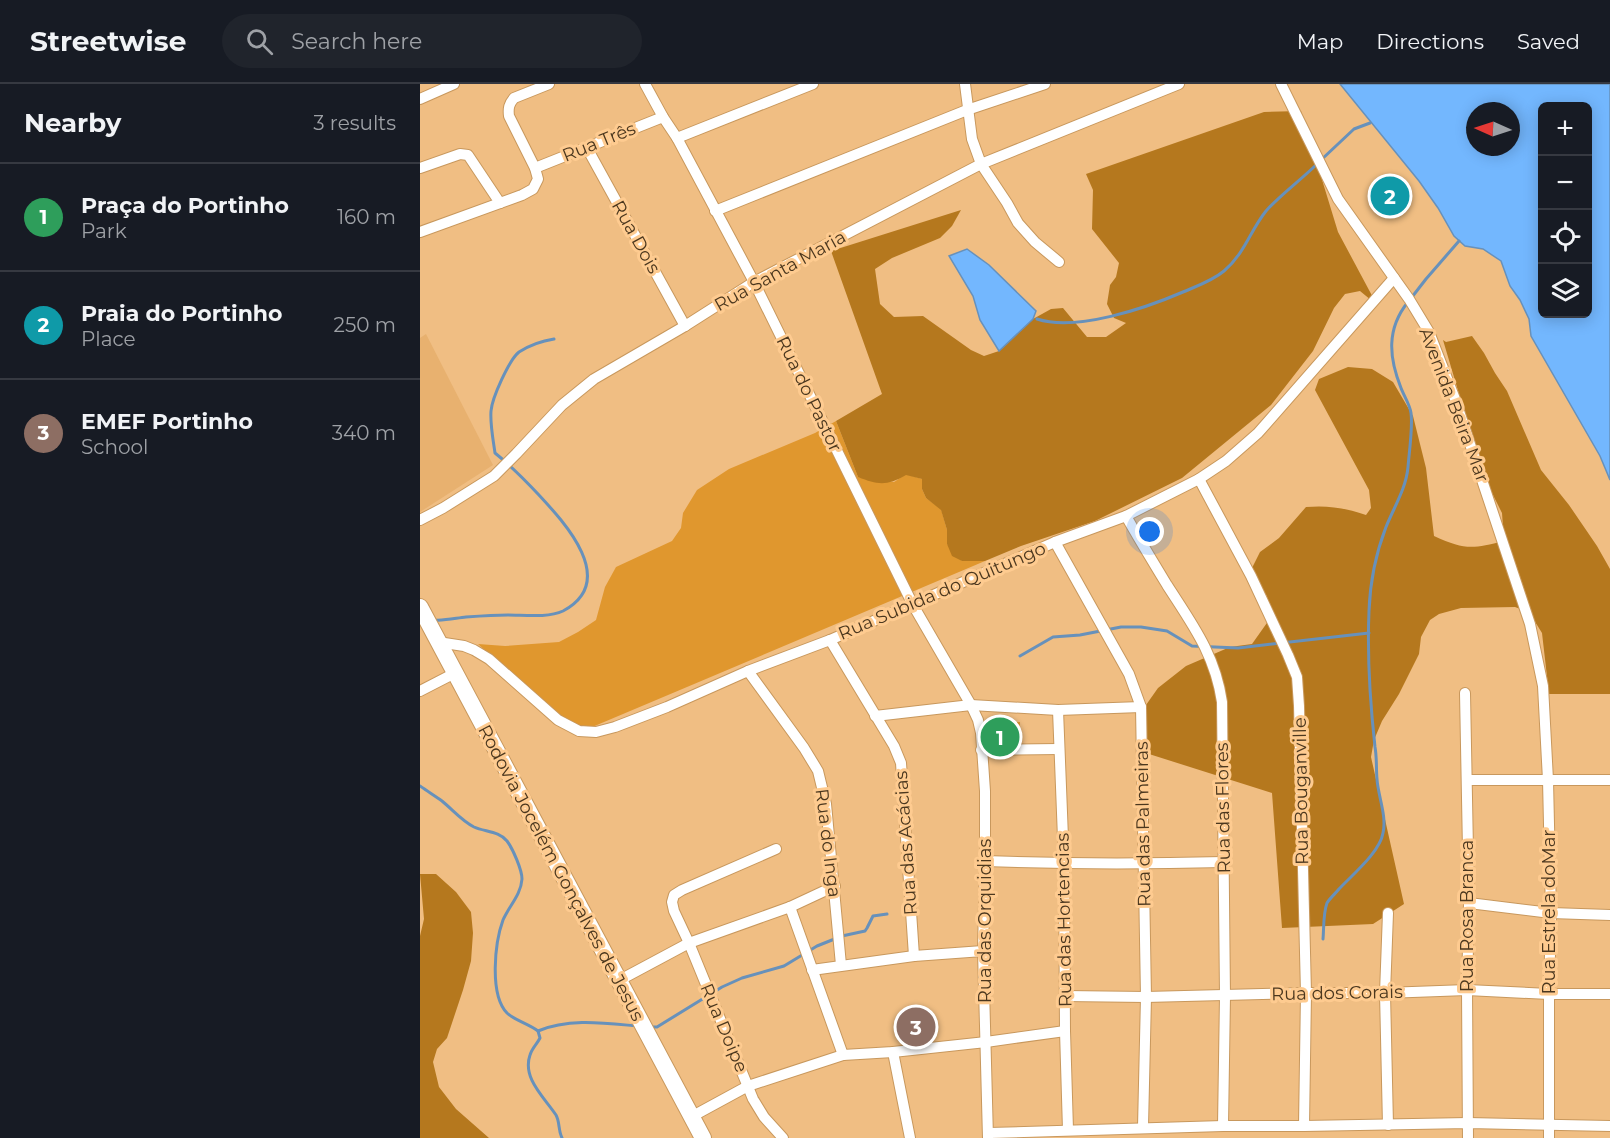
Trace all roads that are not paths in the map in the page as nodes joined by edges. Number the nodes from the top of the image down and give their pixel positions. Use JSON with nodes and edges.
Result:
{"nodes":[{"id":1,"x":454,"y":84,"type":"edge"},
{"id":2,"x":549,"y":84,"type":"edge"},
{"id":3,"x":646,"y":84,"type":"edge"},
{"id":4,"x":813,"y":84,"type":"edge"},
{"id":5,"x":965,"y":84,"type":"edge"},
{"id":6,"x":1045,"y":84,"type":"edge"},
{"id":7,"x":1179,"y":84,"type":"edge"},
{"id":8,"x":1281,"y":84,"type":"edge"},
{"id":9,"x":420,"y":99,"type":"edge"},
{"id":10,"x":967,"y":110,"type":"junction"},
{"id":11,"x":663,"y":117,"type":"junction"},
{"id":12,"x":677,"y":138,"type":"junction"},
{"id":13,"x":587,"y":148,"type":"junction"},
{"id":14,"x":981,"y":164,"type":"junction"},
{"id":15,"x":420,"y":168,"type":"edge"},
{"id":16,"x":535,"y":168,"type":"junction"},
{"id":17,"x":500,"y":203,"type":"junction"},
{"id":18,"x":716,"y":211,"type":"junction"},
{"id":19,"x":420,"y":232,"type":"edge"},
{"id":20,"x":1059,"y":262,"type":"dead end"},
{"id":21,"x":1394,"y":278,"type":"junction"},
{"id":22,"x":754,"y":282,"type":"junction"},
{"id":23,"x":685,"y":326,"type":"junction"},
{"id":24,"x":1199,"y":479,"type":"junction"},
{"id":25,"x":1126,"y":516,"type":"junction"},
{"id":26,"x":420,"y":520,"type":"edge"},
{"id":27,"x":1055,"y":542,"type":"junction"},
{"id":28,"x":913,"y":605,"type":"junction"},
{"id":29,"x":420,"y":607,"type":"edge"},
{"id":30,"x":830,"y":640,"type":"junction"},
{"id":31,"x":438,"y":642,"type":"junction"},
{"id":32,"x":748,"y":671,"type":"junction"},
{"id":33,"x":454,"y":673,"type":"junction"},
{"id":34,"x":1543,"y":686,"type":"joint"},
{"id":35,"x":420,"y":691,"type":"edge"},
{"id":36,"x":1465,"y":693,"type":"dead end"},
{"id":37,"x":971,"y":705,"type":"junction"},
{"id":38,"x":1141,"y":707,"type":"junction"},
{"id":39,"x":1058,"y":710,"type":"junction"},
{"id":40,"x":875,"y":716,"type":"junction"},
{"id":41,"x":1059,"y":748,"type":"junction"},
{"id":42,"x":981,"y":750,"type":"junction"},
{"id":43,"x":1467,"y":780,"type":"junction"},
{"id":44,"x":1548,"y":780,"type":"junction"},
{"id":45,"x":1610,"y":780,"type":"edge"},
{"id":46,"x":776,"y":849,"type":"dead end"},
{"id":47,"x":986,"y":861,"type":"junction"},
{"id":48,"x":1224,"y":862,"type":"junction"},
{"id":49,"x":1064,"y":864,"type":"junction"},
{"id":50,"x":1143,"y":864,"type":"junction"},
{"id":51,"x":835,"y":886,"type":"junction"},
{"id":52,"x":1469,"y":903,"type":"junction"},
{"id":53,"x":790,"y":907,"type":"junction"},
{"id":54,"x":1388,"y":913,"type":"dead end"},
{"id":55,"x":1551,"y":913,"type":"junction"},
{"id":56,"x":1610,"y":915,"type":"edge"},
{"id":57,"x":689,"y":943,"type":"junction"},
{"id":58,"x":983,"y":951,"type":"junction"},
{"id":59,"x":914,"y":956,"type":"junction"},
{"id":60,"x":841,"y":965,"type":"junction"},
{"id":61,"x":812,"y":970,"type":"junction"},
{"id":62,"x":618,"y":981,"type":"junction"},
{"id":63,"x":1467,"y":990,"type":"junction"},
{"id":64,"x":1306,"y":993,"type":"junction"},
{"id":65,"x":1385,"y":993,"type":"junction"},
{"id":66,"x":1549,"y":994,"type":"junction"},
{"id":67,"x":1610,"y":994,"type":"edge"},
{"id":68,"x":1065,"y":996,"type":"junction"},
{"id":69,"x":1225,"y":996,"type":"junction"},
{"id":70,"x":1146,"y":997,"type":"junction"},
{"id":71,"x":1065,"y":1031,"type":"junction"},
{"id":72,"x":986,"y":1042,"type":"junction"},
{"id":73,"x":893,"y":1052,"type":"junction"},
{"id":74,"x":843,"y":1055,"type":"junction"},
{"id":75,"x":748,"y":1086,"type":"junction"},
{"id":76,"x":690,"y":1117,"type":"junction"},
{"id":77,"x":1468,"y":1123,"type":"junction"},
{"id":78,"x":1388,"y":1125,"type":"junction"},
{"id":79,"x":1548,"y":1125,"type":"junction"},
{"id":80,"x":1223,"y":1126,"type":"junction"},
{"id":81,"x":1304,"y":1126,"type":"junction"},
{"id":82,"x":1610,"y":1126,"type":"edge"},
{"id":83,"x":1143,"y":1127,"type":"junction"},
{"id":84,"x":1068,"y":1130,"type":"junction"},
{"id":85,"x":988,"y":1136,"type":"edge"},
{"id":86,"x":703,"y":1138,"type":"edge"},
{"id":87,"x":783,"y":1138,"type":"edge"},
{"id":88,"x":910,"y":1138,"type":"edge"},
{"id":89,"x":1468,"y":1138,"type":"edge"},
{"id":90,"x":1549,"y":1138,"type":"edge"}],
"edges":[{"from":1,"to":9,"type":"street"},
{"from":2,"to":16,"type":"street"},
{"from":3,"to":11,"type":"street","name":"Rua do Pastor"},
{"from":4,"to":12,"type":"street"},
{"from":5,"to":10,"type":"street"},
{"from":6,"to":10,"type":"street"},
{"from":7,"to":14,"type":"street","name":"Rua Santa Maria"},
{"from":8,"to":21,"type":"street","name":"Avenida Beira Mar"},
{"from":10,"to":14,"type":"street"},
{"from":10,"to":18,"type":"street"},
{"from":11,"to":12,"type":"street","name":"Rua do Pastor"},
{"from":11,"to":13,"type":"street","name":"Rua Três"},
{"from":12,"to":18,"type":"street","name":"Rua do Pastor"},
{"from":13,"to":16,"type":"street","name":"Rua Três"},
{"from":13,"to":23,"type":"street","name":"Rua Dois"},
{"from":14,"to":20,"type":"street"},
{"from":14,"to":22,"type":"street","name":"Rua Santa Maria"},
{"from":15,"to":17,"type":"street"},
{"from":16,"to":17,"type":"street"},
{"from":17,"to":19,"type":"street"},
{"from":18,"to":22,"type":"street","name":"Rua do Pastor"},
{"from":21,"to":24,"type":"street","name":"Rua Subida do Quitungo"},
{"from":21,"to":34,"type":"street","name":"Avenida Beira Mar"},
{"from":22,"to":23,"type":"street","name":"Rua Santa Maria"},
{"from":22,"to":28,"type":"street","name":"Rua do Pastor"},
{"from":23,"to":26,"type":"street","name":"Rua Santa Maria"},
{"from":24,"to":25,"type":"street","name":"Rua Subida do Quitungo"},
{"from":24,"to":64,"type":"street","name":"Rua Bouganville"},
{"from":25,"to":27,"type":"street","name":"Rua Subida do Quitungo"},
{"from":25,"to":48,"type":"street","name":"Rua das Flores"},
{"from":27,"to":28,"type":"street","name":"Rua Subida do Quitungo"},
{"from":27,"to":38,"type":"street","name":"Rua das Palmeiras"},
{"from":28,"to":30,"type":"street","name":"Rua Subida do Quitungo"},
{"from":28,"to":37,"type":"street","name":"Rua do Pastor"},
{"from":29,"to":31,"type":"main road","name":"Rodovia Jocelém Gonçalves de Jesus"},
{"from":30,"to":32,"type":"street","name":"Rua Subida do Quitungo"},
{"from":30,"to":40,"type":"street","name":"Rua das Acácias"},
{"from":31,"to":32,"type":"street","name":"Rua Subida do Quitungo"},
{"from":31,"to":33,"type":"main road","name":"Rodovia Jocelém Gonçalves de Jesus"},
{"from":32,"to":51,"type":"street","name":"Rua do Inga"},
{"from":33,"to":35,"type":"street"},
{"from":33,"to":62,"type":"main road","name":"Rodovia Jocelém Gonçalves de Jesus"},
{"from":34,"to":44,"type":"street","name":"Rua Estrela doMar"},
{"from":36,"to":43,"type":"street","name":"Rua Rosa Branca"},
{"from":37,"to":39,"type":"street"},
{"from":37,"to":40,"type":"street"},
{"from":37,"to":42,"type":"street","name":"Rua das Orquidias"},
{"from":38,"to":39,"type":"street"},
{"from":38,"to":50,"type":"street","name":"Rua das Palmeiras"},
{"from":39,"to":41,"type":"street","name":"Rua das Hortencias"},
{"from":40,"to":59,"type":"street","name":"Rua das Acácias"},
{"from":41,"to":42,"type":"street"},
{"from":41,"to":49,"type":"street","name":"Rua das Hortencias"},
{"from":42,"to":47,"type":"street","name":"Rua das Orquidias"},
{"from":43,"to":44,"type":"street"},
{"from":43,"to":52,"type":"street","name":"Rua Rosa Branca"},
{"from":44,"to":45,"type":"street"},
{"from":44,"to":55,"type":"street","name":"Rua Estrela doMar"},
{"from":46,"to":57,"type":"street","name":"Rua Doipe"},
{"from":47,"to":49,"type":"street"},
{"from":47,"to":58,"type":"street","name":"Rua das Orquidias"},
{"from":48,"to":50,"type":"street"},
{"from":48,"to":69,"type":"street","name":"Rua das Flores"},
{"from":49,"to":50,"type":"street"},
{"from":49,"to":68,"type":"street","name":"Rua das Hortencias"},
{"from":50,"to":70,"type":"street","name":"Rua das Palmeiras"},
{"from":51,"to":53,"type":"street"},
{"from":51,"to":60,"type":"street","name":"Rua do Inga"},
{"from":52,"to":55,"type":"street"},
{"from":52,"to":63,"type":"street","name":"Rua Rosa Branca"},
{"from":53,"to":57,"type":"street"},
{"from":53,"to":61,"type":"street"},
{"from":54,"to":65,"type":"street"},
{"from":55,"to":56,"type":"street"},
{"from":55,"to":66,"type":"street","name":"Rua Estrela doMar"},
{"from":57,"to":62,"type":"street"},
{"from":57,"to":75,"type":"street","name":"Rua Doipe"},
{"from":58,"to":59,"type":"street"},
{"from":58,"to":72,"type":"street","name":"Rua das Orquidias"},
{"from":59,"to":60,"type":"street"},
{"from":60,"to":61,"type":"street"},
{"from":61,"to":74,"type":"street"},
{"from":62,"to":76,"type":"main road","name":"Rodovia Jocelém Gonçalves de Jesus"},
{"from":63,"to":65,"type":"street","name":"Rua dos Corais"},
{"from":63,"to":66,"type":"street","name":"Rua dos Corais"},
{"from":63,"to":77,"type":"street","name":"Rua Rosa Branca"},
{"from":64,"to":65,"type":"street","name":"Rua dos Corais"},
{"from":64,"to":69,"type":"street","name":"Rua dos Corais"},
{"from":64,"to":81,"type":"street","name":"Rua Bouganville"},
{"from":65,"to":78,"type":"street"},
{"from":66,"to":67,"type":"street","name":"Rua dos Corais"},
{"from":66,"to":79,"type":"street","name":"Rua Estrela doMar"},
{"from":68,"to":70,"type":"street","name":"Rua dos Corais"},
{"from":68,"to":71,"type":"street","name":"Rua das Hortencias"},
{"from":69,"to":70,"type":"street","name":"Rua dos Corais"},
{"from":69,"to":80,"type":"street","name":"Rua das Flores"},
{"from":70,"to":83,"type":"street","name":"Rua das Palmeiras"},
{"from":71,"to":72,"type":"street"},
{"from":71,"to":84,"type":"street","name":"Rua das Hortencias"},
{"from":72,"to":73,"type":"street"},
{"from":72,"to":85,"type":"street","name":"Rua das Orquidias"},
{"from":73,"to":74,"type":"street"},
{"from":73,"to":88,"type":"street"},
{"from":74,"to":75,"type":"street"},
{"from":75,"to":76,"type":"street"},
{"from":75,"to":87,"type":"street","name":"Rua Doipe"},
{"from":76,"to":86,"type":"main road","name":"Rodovia Jocelém Gonçalves de Jesus"},
{"from":77,"to":78,"type":"street"},
{"from":77,"to":79,"type":"street"},
{"from":77,"to":89,"type":"street","name":"Rua Rosa Branca"},
{"from":78,"to":81,"type":"street"},
{"from":79,"to":82,"type":"street"},
{"from":79,"to":90,"type":"street","name":"Rua Estrela doMar"},
{"from":80,"to":81,"type":"street"},
{"from":80,"to":83,"type":"street"},
{"from":83,"to":84,"type":"street"},
{"from":84,"to":85,"type":"street"}]}
